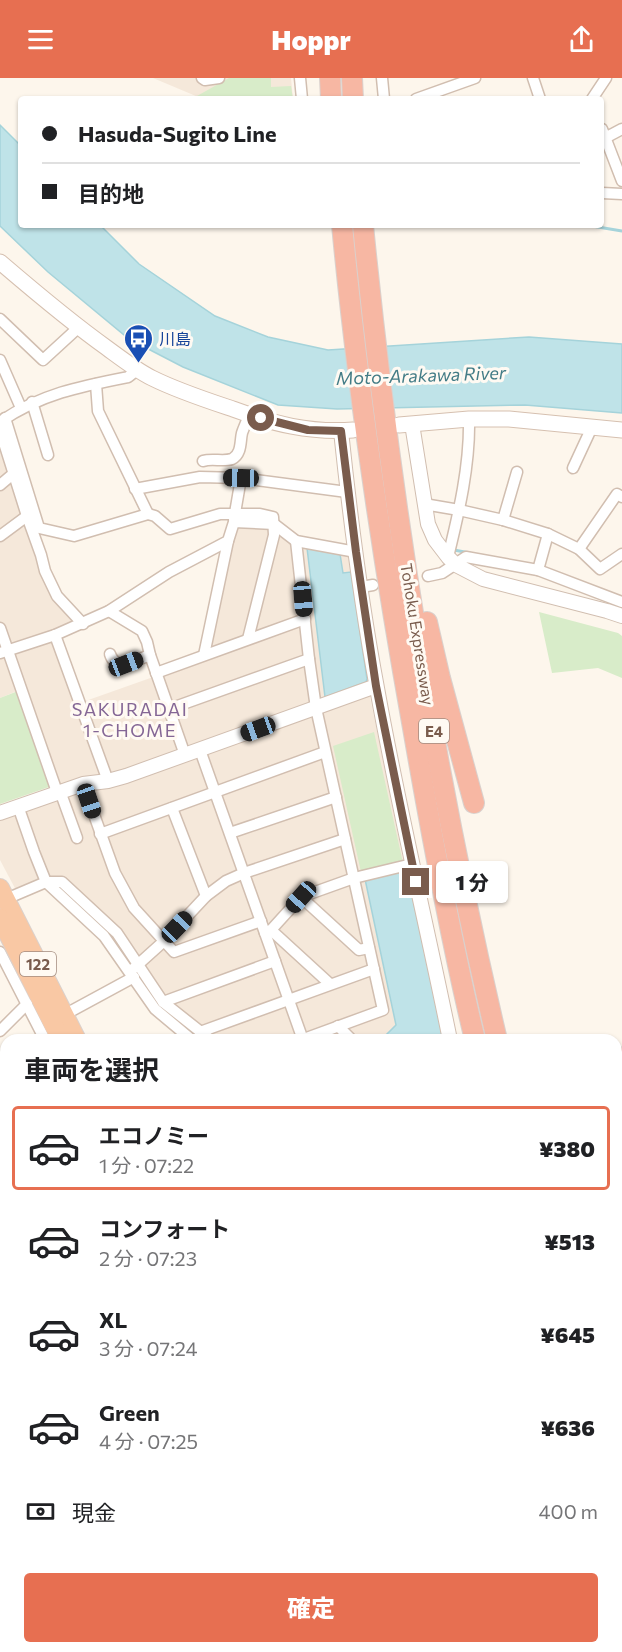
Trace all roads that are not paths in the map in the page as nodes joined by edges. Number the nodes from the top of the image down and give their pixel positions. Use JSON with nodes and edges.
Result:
{"nodes":[{"id":1,"x":202,"y":78,"type":"edge"},
{"id":2,"x":219,"y":78,"type":"edge"},
{"id":3,"x":300,"y":78,"type":"edge"},
{"id":4,"x":330,"y":78,"type":"edge"},
{"id":5,"x":352,"y":78,"type":"edge"},
{"id":6,"x":382,"y":78,"type":"edge"},
{"id":7,"x":475,"y":78,"type":"edge"},
{"id":8,"x":533,"y":78,"type":"edge"},
{"id":9,"x":606,"y":78,"type":"edge"},
{"id":10,"x":446,"y":83,"type":"edge"},
{"id":11,"x":302,"y":96,"type":"edge"},
{"id":12,"x":330,"y":96,"type":"edge"},
{"id":13,"x":353,"y":96,"type":"edge"},
{"id":14,"x":384,"y":96,"type":"edge"},
{"id":15,"x":422,"y":96,"type":"edge"},
{"id":16,"x":539,"y":96,"type":"edge"},
{"id":17,"x":594,"y":96,"type":"edge"},
{"id":18,"x":622,"y":129,"type":"edge"},
{"id":19,"x":604,"y":134,"type":"edge"},
{"id":20,"x":604,"y":136,"type":"edge"},
{"id":21,"x":622,"y":181,"type":"edge"},
{"id":22,"x":604,"y":193,"type":"edge"},
{"id":23,"x":622,"y":194,"type":"edge"},
{"id":24,"x":342,"y":228,"type":"edge"},
{"id":25,"x":363,"y":228,"type":"edge"},
{"id":26,"x":2,"y":266,"type":"edge"},
{"id":27,"x":0,"y":319,"type":"edge"},
{"id":28,"x":79,"y":327,"type":"junction"},
{"id":29,"x":0,"y":360,"type":"edge"},
{"id":30,"x":137,"y":370,"type":"junction"},
{"id":31,"x":96,"y":384,"type":"junction"},
{"id":32,"x":32,"y":402,"type":"junction"},
{"id":33,"x":21,"y":408,"type":"junction"},
{"id":34,"x":249,"y":415,"type":"junction"},
{"id":35,"x":469,"y":419,"type":"junction"},
{"id":36,"x":3,"y":420,"type":"edge"},
{"id":37,"x":398,"y":423,"type":"junction"},
{"id":38,"x":592,"y":427,"type":"junction"},
{"id":39,"x":353,"y":428,"type":"junction"},
{"id":40,"x":0,"y":430,"type":"edge"},
{"id":41,"x":622,"y":430,"type":"edge"},
{"id":42,"x":48,"y":455,"type":"dead end"},
{"id":43,"x":219,"y":460,"type":"junction"},
{"id":44,"x":203,"y":461,"type":"dead end"},
{"id":45,"x":573,"y":468,"type":"dead end"},
{"id":46,"x":517,"y":472,"type":"dead end"},
{"id":47,"x":13,"y":474,"type":"junction"},
{"id":48,"x":219,"y":477,"type":"junction"},
{"id":49,"x":241,"y":478,"type":"junction"},
{"id":50,"x":0,"y":485,"type":"edge"},
{"id":51,"x":135,"y":489,"type":"junction"},
{"id":52,"x":348,"y":492,"type":"junction"},
{"id":53,"x":622,"y":497,"type":"edge"},
{"id":54,"x":424,"y":504,"type":"junction"},
{"id":55,"x":459,"y":510,"type":"junction"},
{"id":56,"x":148,"y":514,"type":"junction"},
{"id":57,"x":27,"y":516,"type":"junction"},
{"id":58,"x":234,"y":518,"type":"junction"},
{"id":59,"x":503,"y":520,"type":"junction"},
{"id":60,"x":274,"y":524,"type":"junction"},
{"id":61,"x":548,"y":534,"type":"junction"},
{"id":62,"x":0,"y":536,"type":"edge"},
{"id":63,"x":401,"y":536,"type":"junction"},
{"id":64,"x":228,"y":541,"type":"junction"},
{"id":65,"x":296,"y":541,"type":"junction"},
{"id":66,"x":579,"y":549,"type":"junction"},
{"id":67,"x":356,"y":552,"type":"junction"},
{"id":68,"x":622,"y":554,"type":"edge"},
{"id":69,"x":452,"y":561,"type":"junction"},
{"id":70,"x":538,"y":570,"type":"junction"},
{"id":71,"x":428,"y":576,"type":"dead end"},
{"id":72,"x":622,"y":602,"type":"edge"},
{"id":73,"x":109,"y":611,"type":"junction"},
{"id":74,"x":622,"y":616,"type":"edge"},
{"id":75,"x":304,"y":619,"type":"junction"},
{"id":76,"x":83,"y":624,"type":"junction"},
{"id":77,"x":0,"y":628,"type":"edge"},
{"id":78,"x":56,"y":635,"type":"junction"},
{"id":79,"x":248,"y":639,"type":"junction"},
{"id":80,"x":4,"y":652,"type":"edge"},
{"id":81,"x":110,"y":654,"type":"dead end"},
{"id":82,"x":150,"y":655,"type":"junction"},
{"id":83,"x":204,"y":655,"type":"junction"},
{"id":84,"x":309,"y":659,"type":"junction"},
{"id":85,"x":156,"y":673,"type":"junction"},
{"id":86,"x":376,"y":686,"type":"junction"},
{"id":87,"x":316,"y":708,"type":"junction"},
{"id":88,"x":169,"y":709,"type":"junction"},
{"id":89,"x":200,"y":750,"type":"junction"},
{"id":90,"x":325,"y":752,"type":"junction"},
{"id":91,"x":185,"y":755,"type":"junction"},
{"id":92,"x":108,"y":781,"type":"junction"},
{"id":93,"x":83,"y":784,"type":"junction"},
{"id":94,"x":58,"y":792,"type":"junction"},
{"id":95,"x":215,"y":792,"type":"junction"},
{"id":96,"x":336,"y":797,"type":"junction"},
{"id":97,"x":474,"y":804,"type":"dead end"},
{"id":98,"x":18,"y":806,"type":"junction"},
{"id":99,"x":172,"y":808,"type":"junction"},
{"id":100,"x":0,"y":813,"type":"edge"},
{"id":101,"x":230,"y":833,"type":"junction"},
{"id":102,"x":100,"y":834,"type":"junction"},
{"id":103,"x":77,"y":838,"type":"dead end"},
{"id":104,"x":345,"y":839,"type":"junction"},
{"id":105,"x":412,"y":864,"type":"junction"},
{"id":106,"x":244,"y":873,"type":"junction"},
{"id":107,"x":354,"y":878,"type":"junction"},
{"id":108,"x":46,"y":882,"type":"junction"},
{"id":109,"x":3,"y":894,"type":"edge"},
{"id":110,"x":206,"y":896,"type":"junction"},
{"id":111,"x":301,"y":897,"type":"junction"},
{"id":112,"x":261,"y":921,"type":"junction"},
{"id":113,"x":3,"y":931,"type":"edge"},
{"id":114,"x":268,"y":931,"type":"junction"},
{"id":115,"x":163,"y":942,"type":"junction"},
{"id":116,"x":369,"y":948,"type":"junction"},
{"id":117,"x":0,"y":952,"type":"edge"},
{"id":118,"x":275,"y":961,"type":"junction"},
{"id":119,"x":374,"y":969,"type":"junction"},
{"id":120,"x":4,"y":970,"type":"edge"},
{"id":121,"x":134,"y":971,"type":"junction"},
{"id":122,"x":330,"y":984,"type":"junction"},
{"id":123,"x":288,"y":999,"type":"junction"},
{"id":124,"x":163,"y":1002,"type":"junction"},
{"id":125,"x":27,"y":1004,"type":"junction"},
{"id":126,"x":64,"y":1015,"type":"junction"},
{"id":127,"x":338,"y":1026,"type":"junction"},
{"id":128,"x":0,"y":1031,"type":"edge"},
{"id":129,"x":42,"y":1034,"type":"edge"},
{"id":130,"x":58,"y":1034,"type":"edge"},
{"id":131,"x":74,"y":1034,"type":"edge"},
{"id":132,"x":193,"y":1034,"type":"edge"},
{"id":133,"x":194,"y":1034,"type":"edge"},
{"id":134,"x":201,"y":1034,"type":"edge"},
{"id":135,"x":300,"y":1034,"type":"edge"},
{"id":136,"x":316,"y":1034,"type":"edge"},
{"id":137,"x":346,"y":1034,"type":"edge"},
{"id":138,"x":449,"y":1034,"type":"edge"},
{"id":139,"x":474,"y":1034,"type":"edge"},
{"id":140,"x":495,"y":1034,"type":"edge"}],
"edges":[{"from":1,"to":2,"type":"street"},
{"from":3,"to":11,"type":"street"},
{"from":4,"to":12,"type":"highway"},
{"from":5,"to":13,"type":"highway"},
{"from":6,"to":14,"type":"street"},
{"from":7,"to":10,"type":"street"},
{"from":8,"to":16,"type":"street"},
{"from":9,"to":17,"type":"street"},
{"from":10,"to":15,"type":"street"},
{"from":18,"to":19,"type":"street"},
{"from":20,"to":21,"type":"street"},
{"from":22,"to":23,"type":"street"},
{"from":24,"to":39,"type":"highway","name":"Tohoku Expressway","number":"E4"},
{"from":25,"to":37,"type":"highway","name":"Tohoku Expressway","number":"E4"},
{"from":26,"to":28,"type":"main road"},
{"from":27,"to":28,"type":"street"},
{"from":28,"to":30,"type":"main road"},
{"from":29,"to":33,"type":"street"},
{"from":30,"to":31,"type":"street"},
{"from":30,"to":34,"type":"main road"},
{"from":31,"to":32,"type":"street"},
{"from":31,"to":51,"type":"street"},
{"from":32,"to":33,"type":"street"},
{"from":32,"to":42,"type":"street"},
{"from":33,"to":36,"type":"street"},
{"from":34,"to":39,"type":"main road"},
{"from":34,"to":43,"type":"street"},
{"from":35,"to":37,"type":"main road"},
{"from":35,"to":38,"type":"main road"},
{"from":35,"to":55,"type":"street"},
{"from":36,"to":56,"type":"street"},
{"from":37,"to":54,"type":"street"},
{"from":37,"to":63,"type":"highway","name":"Tohoku Expressway","number":"E4"},
{"from":38,"to":41,"type":"main road"},
{"from":38,"to":45,"type":"street"},
{"from":39,"to":52,"type":"street"},
{"from":39,"to":139,"type":"highway","name":"Tohoku Expressway","number":"E4"},
{"from":40,"to":47,"type":"street"},
{"from":43,"to":44,"type":"street"},
{"from":43,"to":48,"type":"street"},
{"from":46,"to":59,"type":"street"},
{"from":47,"to":50,"type":"street"},
{"from":47,"to":57,"type":"street"},
{"from":48,"to":49,"type":"street"},
{"from":48,"to":51,"type":"street"},
{"from":49,"to":52,"type":"street"},
{"from":49,"to":58,"type":"street"},
{"from":51,"to":56,"type":"street"},
{"from":52,"to":67,"type":"street"},
{"from":53,"to":66,"type":"street"},
{"from":54,"to":55,"type":"street"},
{"from":54,"to":69,"type":"street"},
{"from":55,"to":59,"type":"street"},
{"from":55,"to":69,"type":"street"},
{"from":56,"to":58,"type":"street"},
{"from":57,"to":62,"type":"street"},
{"from":57,"to":76,"type":"street"},
{"from":58,"to":60,"type":"street"},
{"from":58,"to":64,"type":"street"},
{"from":59,"to":61,"type":"street"},
{"from":60,"to":65,"type":"street"},
{"from":60,"to":79,"type":"street"},
{"from":61,"to":66,"type":"street"},
{"from":61,"to":70,"type":"street"},
{"from":63,"to":97,"type":"highway"},
{"from":63,"to":140,"type":"highway","name":"Tohoku Expressway","number":"E4"},
{"from":64,"to":73,"type":"street"},
{"from":64,"to":83,"type":"street"},
{"from":65,"to":67,"type":"street"},
{"from":65,"to":75,"type":"street"},
{"from":66,"to":68,"type":"street"},
{"from":67,"to":86,"type":"street"},
{"from":69,"to":70,"type":"street"},
{"from":69,"to":71,"type":"street"},
{"from":69,"to":74,"type":"street"},
{"from":70,"to":72,"type":"street"},
{"from":73,"to":76,"type":"street"},
{"from":73,"to":82,"type":"street"},
{"from":75,"to":79,"type":"street"},
{"from":75,"to":84,"type":"street"},
{"from":76,"to":78,"type":"street"},
{"from":77,"to":80,"type":"street"},
{"from":78,"to":80,"type":"street"},
{"from":78,"to":92,"type":"street"},
{"from":79,"to":83,"type":"street"},
{"from":80,"to":94,"type":"street"},
{"from":81,"to":82,"type":"street"},
{"from":82,"to":85,"type":"street"},
{"from":83,"to":85,"type":"street"},
{"from":84,"to":87,"type":"street"},
{"from":84,"to":88,"type":"street"},
{"from":85,"to":88,"type":"street"},
{"from":86,"to":87,"type":"street"},
{"from":86,"to":105,"type":"street"},
{"from":87,"to":89,"type":"street"},
{"from":87,"to":90,"type":"street"},
{"from":88,"to":91,"type":"street"},
{"from":89,"to":91,"type":"street"},
{"from":89,"to":95,"type":"street"},
{"from":90,"to":95,"type":"street"},
{"from":90,"to":96,"type":"street"},
{"from":91,"to":92,"type":"street"},
{"from":92,"to":93,"type":"street"},
{"from":93,"to":94,"type":"street"},
{"from":93,"to":102,"type":"street"},
{"from":94,"to":98,"type":"street"},
{"from":94,"to":103,"type":"street"},
{"from":95,"to":99,"type":"street"},
{"from":95,"to":101,"type":"street"},
{"from":96,"to":101,"type":"street"},
{"from":96,"to":104,"type":"street"},
{"from":98,"to":100,"type":"street"},
{"from":98,"to":108,"type":"street"},
{"from":99,"to":102,"type":"street"},
{"from":99,"to":110,"type":"street"},
{"from":101,"to":106,"type":"street"},
{"from":102,"to":115,"type":"street"},
{"from":104,"to":106,"type":"street"},
{"from":104,"to":107,"type":"street"},
{"from":105,"to":107,"type":"street"},
{"from":105,"to":138,"type":"street"},
{"from":106,"to":110,"type":"street"},
{"from":106,"to":112,"type":"street"},
{"from":107,"to":111,"type":"street"},
{"from":107,"to":116,"type":"street"},
{"from":108,"to":109,"type":"street"},
{"from":108,"to":121,"type":"street"},
{"from":109,"to":126,"type":"highway","number":"122"},
{"from":110,"to":115,"type":"street"},
{"from":111,"to":114,"type":"street"},
{"from":111,"to":116,"type":"street"},
{"from":112,"to":114,"type":"street"},
{"from":112,"to":115,"type":"street"},
{"from":113,"to":130,"type":"highway","number":"122"},
{"from":114,"to":118,"type":"street"},
{"from":114,"to":122,"type":"street"},
{"from":115,"to":121,"type":"street"},
{"from":116,"to":119,"type":"street"},
{"from":117,"to":120,"type":"street"},
{"from":118,"to":123,"type":"street"},
{"from":118,"to":124,"type":"street"},
{"from":119,"to":122,"type":"street"},
{"from":119,"to":127,"type":"street"},
{"from":120,"to":125,"type":"street"},
{"from":121,"to":124,"type":"street"},
{"from":121,"to":126,"type":"street"},
{"from":121,"to":132,"type":"street"},
{"from":122,"to":123,"type":"street"},
{"from":123,"to":134,"type":"street"},
{"from":123,"to":135,"type":"street"},
{"from":124,"to":133,"type":"street"},
{"from":125,"to":128,"type":"street"},
{"from":125,"to":129,"type":"street"},
{"from":126,"to":131,"type":"highway","number":"122"},
{"from":127,"to":136,"type":"street"},
{"from":127,"to":137,"type":"street"}]}
